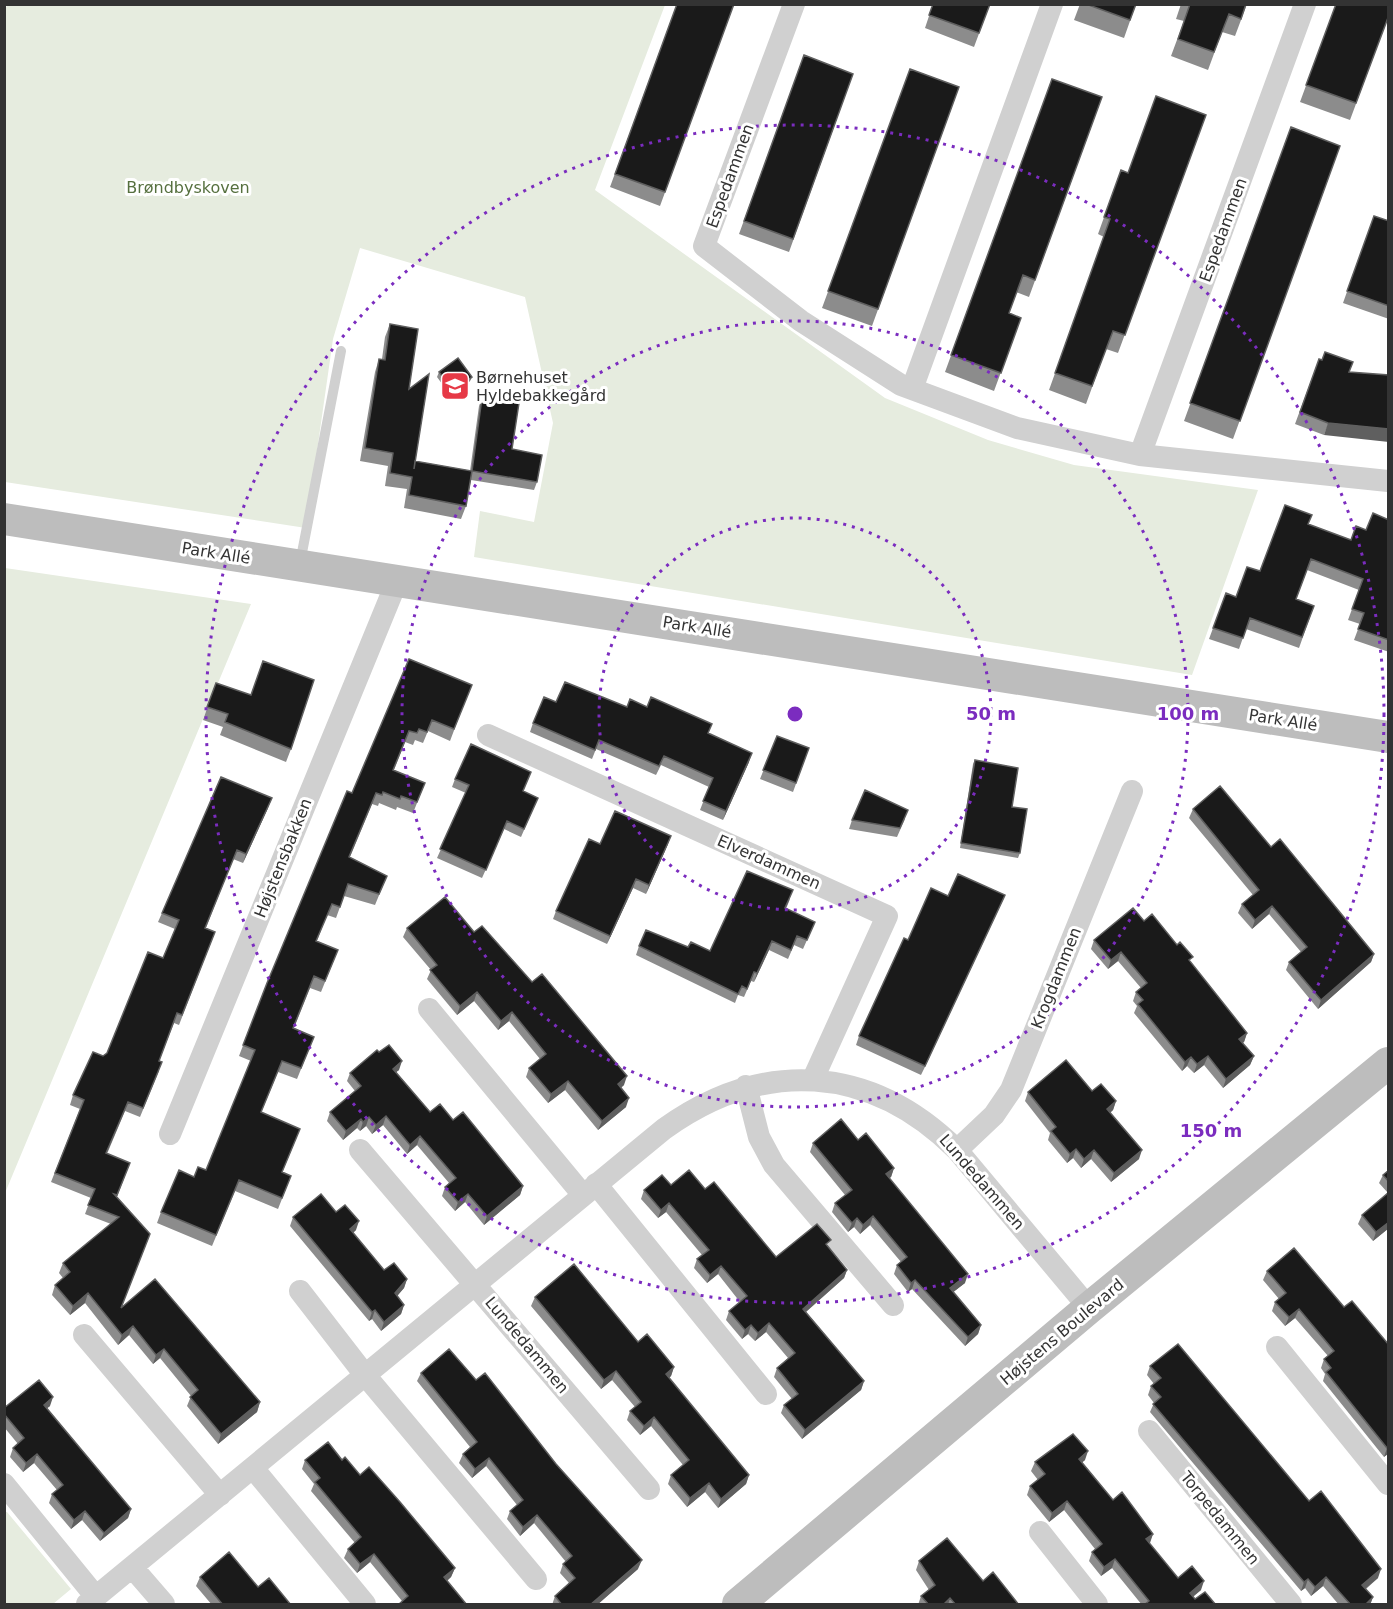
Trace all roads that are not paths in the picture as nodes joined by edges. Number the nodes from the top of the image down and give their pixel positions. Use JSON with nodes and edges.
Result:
{"nodes":[{"id":1,"x":794,"y":4,"type":"edge"},
{"id":2,"x":1052,"y":4,"type":"edge"},
{"id":3,"x":1305,"y":4,"type":"edge"},
{"id":4,"x":341,"y":351,"type":"dead end"},
{"id":5,"x":912,"y":389,"type":"junction"},
{"id":6,"x":1140,"y":455,"type":"junction"},
{"id":7,"x":1389,"y":481,"type":"edge"},
{"id":8,"x":4,"y":519,"type":"edge"},
{"id":9,"x":299,"y":566,"type":"junction"},
{"id":10,"x":397,"y":581,"type":"junction"},
{"id":11,"x":488,"y":735,"type":"dead end"},
{"id":12,"x":1389,"y":737,"type":"edge"},
{"id":13,"x":1132,"y":791,"type":"dead end"},
{"id":14,"x":429,"y":1009,"type":"dead end"},
{"id":15,"x":1389,"y":1063,"type":"edge"},
{"id":16,"x":813,"y":1079,"type":"junction"},
{"id":17,"x":746,"y":1086,"type":"junction"},
{"id":18,"x":170,"y":1134,"type":"dead end"},
{"id":19,"x":360,"y":1150,"type":"dead end"},
{"id":20,"x":957,"y":1150,"type":"junction"},
{"id":21,"x":589,"y":1190,"type":"junction"},
{"id":22,"x":475,"y":1283,"type":"junction"},
{"id":23,"x":300,"y":1291,"type":"dead end"},
{"id":24,"x":893,"y":1305,"type":"dead end"},
{"id":25,"x":1089,"y":1308,"type":"junction"},
{"id":26,"x":84,"y":1335,"type":"dead end"},
{"id":27,"x":1277,"y":1347,"type":"dead end"},
{"id":28,"x":365,"y":1375,"type":"junction"},
{"id":29,"x":766,"y":1394,"type":"dead end"},
{"id":30,"x":1149,"y":1431,"type":"dead end"},
{"id":31,"x":253,"y":1468,"type":"junction"},
{"id":32,"x":4,"y":1484,"type":"edge"},
{"id":33,"x":1389,"y":1484,"type":"edge"},
{"id":34,"x":649,"y":1490,"type":"dead end"},
{"id":35,"x":219,"y":1495,"type":"junction"},
{"id":36,"x":1040,"y":1532,"type":"dead end"},
{"id":37,"x":132,"y":1567,"type":"junction"},
{"id":38,"x":536,"y":1579,"type":"dead end"},
{"id":39,"x":91,"y":1601,"type":"edge"},
{"id":40,"x":164,"y":1605,"type":"edge"},
{"id":41,"x":365,"y":1605,"type":"edge"},
{"id":42,"x":738,"y":1605,"type":"edge"},
{"id":43,"x":1097,"y":1605,"type":"edge"},
{"id":44,"x":1291,"y":1605,"type":"edge"}],
"edges":[{"from":1,"to":5,"type":"street","name":"Espedammen"},
{"from":2,"to":5,"type":"street"},
{"from":3,"to":6,"type":"street","name":"Espedammen"},
{"from":4,"to":9,"type":"lane"},
{"from":5,"to":6,"type":"street","name":"Espedammen"},
{"from":6,"to":7,"type":"street","name":"Espedammen"},
{"from":8,"to":9,"type":"street","name":"Park Allé"},
{"from":9,"to":10,"type":"street","name":"Park Allé"},
{"from":10,"to":12,"type":"street","name":"Park Allé"},
{"from":10,"to":18,"type":"street","name":"Højstensbakken"},
{"from":11,"to":16,"type":"street","name":"Elverdammen"},
{"from":13,"to":20,"type":"street","name":"Krogdammen"},
{"from":14,"to":21,"type":"street"},
{"from":15,"to":25,"type":"street","name":"Højstens Boulevard"},
{"from":16,"to":17,"type":"street","name":"Lundedammen"},
{"from":16,"to":20,"type":"street","name":"Lundedammen"},
{"from":17,"to":21,"type":"street","name":"Lundedammen"},
{"from":17,"to":24,"type":"street"},
{"from":19,"to":22,"type":"street","name":"Lundedammen"},
{"from":20,"to":25,"type":"street","name":"Lundedammen"},
{"from":21,"to":22,"type":"street","name":"Lundedammen"},
{"from":21,"to":29,"type":"street"},
{"from":22,"to":28,"type":"street","name":"Lundedammen"},
{"from":22,"to":34,"type":"street","name":"Lundedammen"},
{"from":23,"to":28,"type":"street"},
{"from":25,"to":42,"type":"street","name":"Højstens Boulevard"},
{"from":26,"to":35,"type":"street"},
{"from":27,"to":33,"type":"street"},
{"from":28,"to":31,"type":"street","name":"Lundedammen"},
{"from":28,"to":38,"type":"street"},
{"from":30,"to":44,"type":"street","name":"Torpedammen"},
{"from":31,"to":35,"type":"street","name":"Lundedammen"},
{"from":31,"to":41,"type":"street"},
{"from":32,"to":39,"type":"street","name":"Lundedammen"},
{"from":35,"to":37,"type":"street","name":"Lundedammen"},
{"from":36,"to":43,"type":"street"},
{"from":37,"to":39,"type":"street","name":"Lundedammen"},
{"from":37,"to":40,"type":"street"}]}
